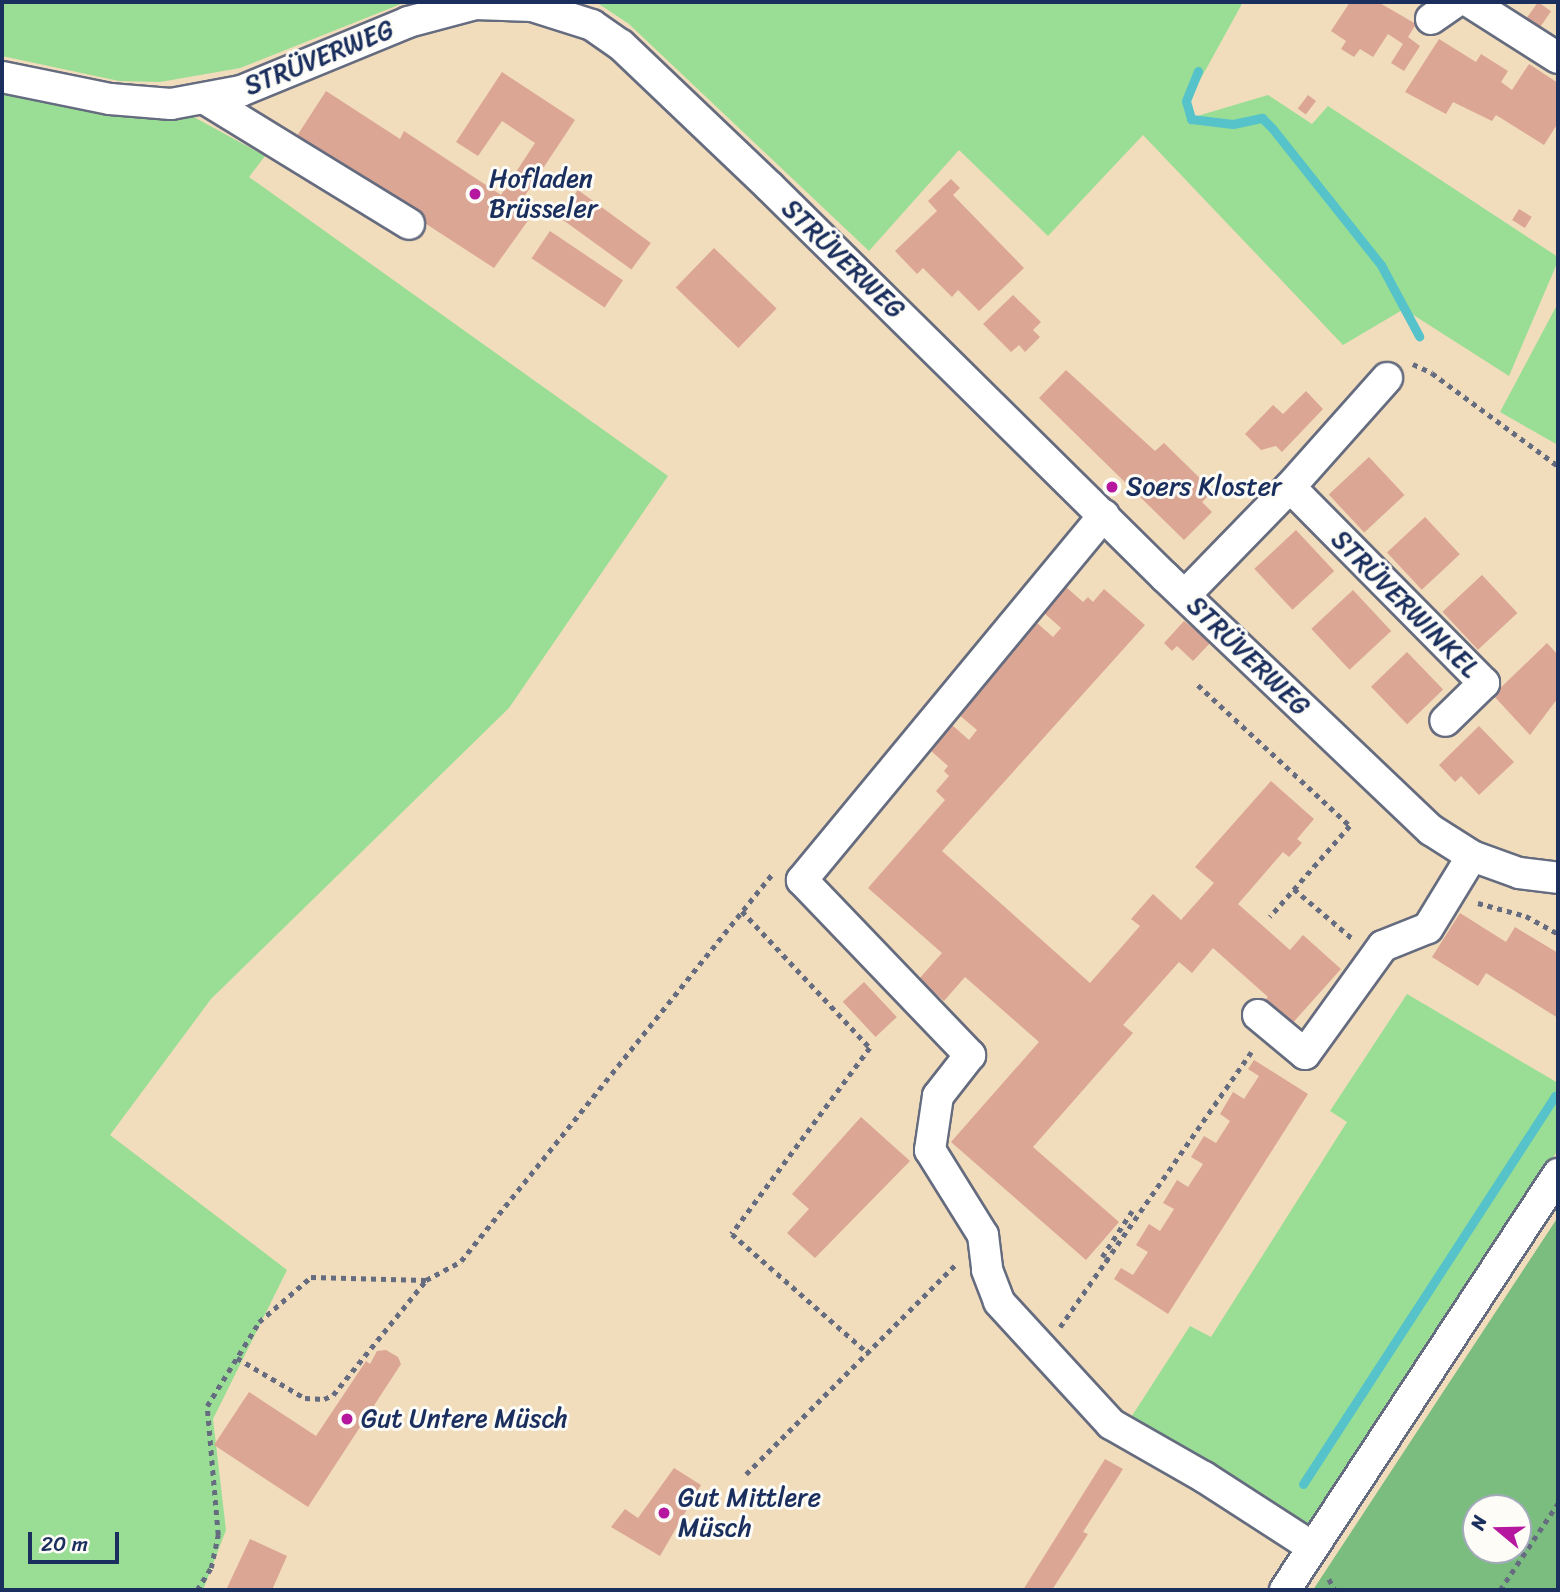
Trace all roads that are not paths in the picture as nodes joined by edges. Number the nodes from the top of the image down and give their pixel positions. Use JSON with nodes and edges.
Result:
{"nodes":[{"id":1,"x":1455,"y":2,"type":"edge"},
{"id":2,"x":1470,"y":2,"type":"edge"},
{"id":3,"x":1431,"y":19,"type":"dead end"},
{"id":4,"x":1558,"y":58,"type":"edge"},
{"id":5,"x":2,"y":77,"type":"edge"},
{"id":6,"x":207,"y":100,"type":"junction"},
{"id":7,"x":409,"y":224,"type":"dead end"},
{"id":8,"x":1387,"y":378,"type":"road end"},
{"id":9,"x":1290,"y":487,"type":"junction"},
{"id":10,"x":1104,"y":515,"type":"junction"},
{"id":11,"x":1185,"y":595,"type":"junction"},
{"id":12,"x":1445,"y":721,"type":"dead end"},
{"id":13,"x":1472,"y":856,"type":"junction"},
{"id":14,"x":1558,"y":878,"type":"edge"},
{"id":15,"x":1258,"y":1015,"type":"dead end"},
{"id":16,"x":1558,"y":1174,"type":"edge"},
{"id":17,"x":1312,"y":1547,"type":"junction"},
{"id":18,"x":1285,"y":1590,"type":"edge"}],
"edges":[{"from":1,"to":3,"type":"street"},
{"from":2,"to":4,"type":"street"},
{"from":5,"to":6,"type":"street","name":"STRÜVERWEG"},
{"from":6,"to":7,"type":"street"},
{"from":6,"to":10,"type":"street","name":"STRÜVERWEG"},
{"from":8,"to":9,"type":"street"},
{"from":9,"to":11,"type":"street"},
{"from":9,"to":12,"type":"street","name":"STRÜVERWINKEL"},
{"from":10,"to":11,"type":"street","name":"STRÜVERWEG"},
{"from":10,"to":17,"type":"street"},
{"from":11,"to":13,"type":"street","name":"STRÜVERWEG"},
{"from":13,"to":14,"type":"street","name":"STRÜVERWEG"},
{"from":13,"to":15,"type":"street"},
{"from":16,"to":17,"type":"street"},
{"from":17,"to":18,"type":"street"}]}
